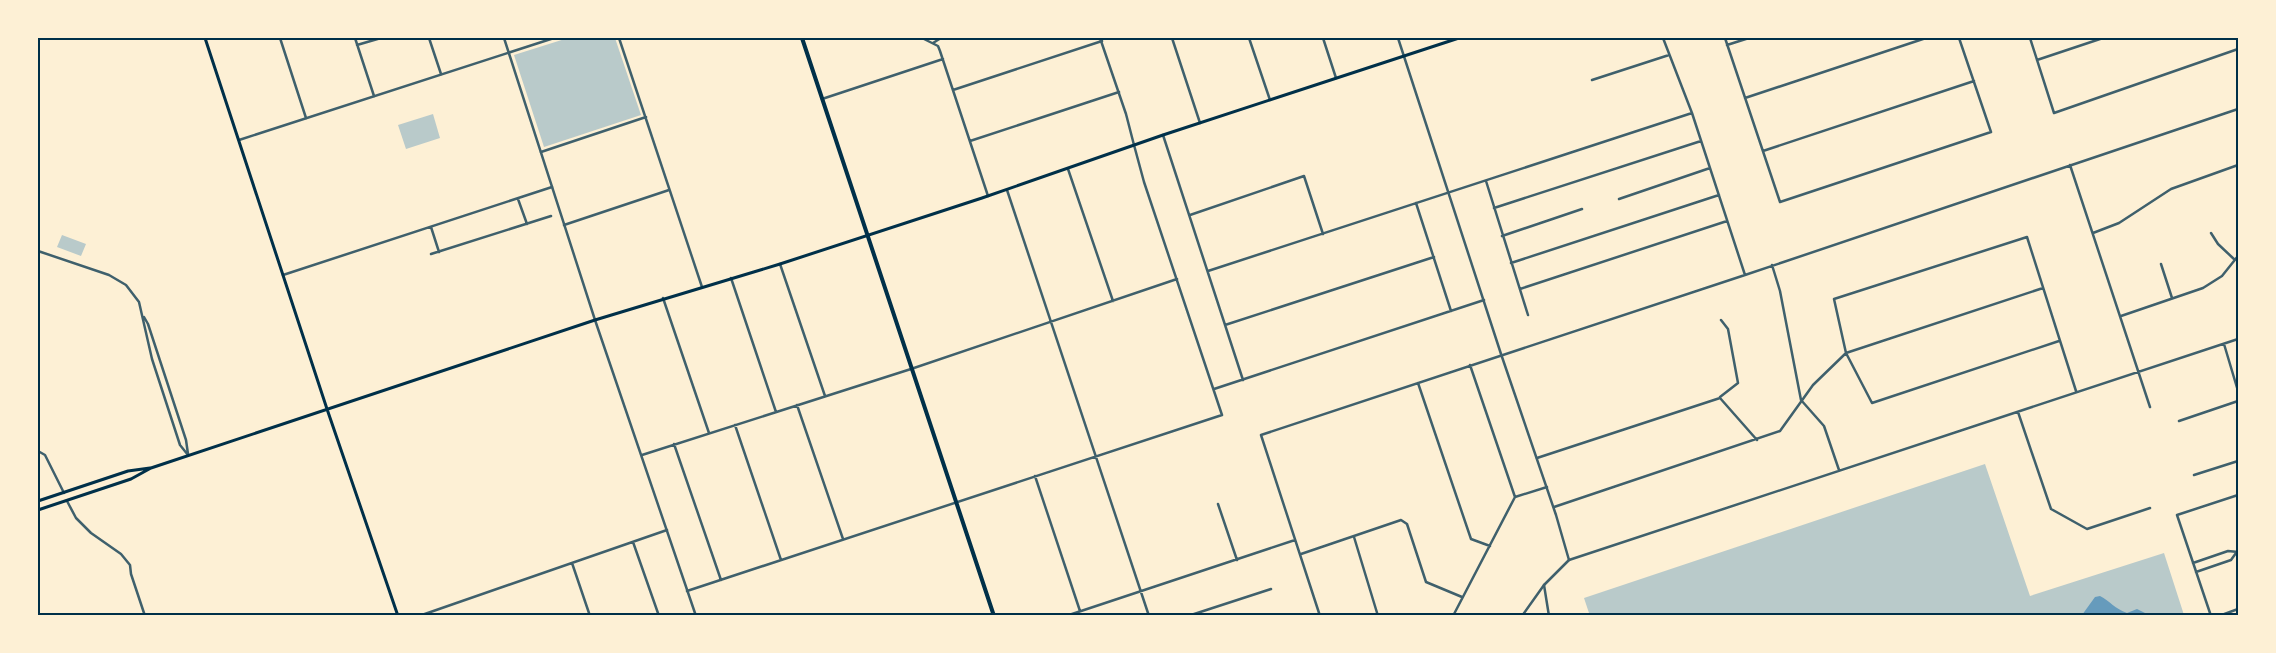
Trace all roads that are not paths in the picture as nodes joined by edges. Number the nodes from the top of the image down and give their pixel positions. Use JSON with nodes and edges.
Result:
{"nodes":[{"id":1,"x":206,"y":38,"type":"edge"},
{"id":2,"x":211,"y":38,"type":"edge"},
{"id":3,"x":280,"y":38,"type":"edge"},
{"id":4,"x":355,"y":38,"type":"edge"},
{"id":5,"x":381,"y":38,"type":"edge"},
{"id":6,"x":429,"y":38,"type":"edge"},
{"id":7,"x":504,"y":38,"type":"edge"},
{"id":8,"x":554,"y":38,"type":"edge"},
{"id":9,"x":619,"y":38,"type":"edge"},
{"id":10,"x":802,"y":38,"type":"edge"},
{"id":11,"x":922,"y":38,"type":"edge"},
{"id":12,"x":942,"y":38,"type":"edge"},
{"id":13,"x":1172,"y":38,"type":"edge"},
{"id":14,"x":1249,"y":38,"type":"edge"},
{"id":15,"x":1323,"y":38,"type":"edge"},
{"id":16,"x":1398,"y":38,"type":"edge"},
{"id":17,"x":1459,"y":38,"type":"edge"},
{"id":18,"x":1663,"y":38,"type":"edge"},
{"id":19,"x":1725,"y":38,"type":"edge"},
{"id":20,"x":1749,"y":38,"type":"edge"},
{"id":21,"x":1926,"y":38,"type":"edge"},
{"id":22,"x":1959,"y":38,"type":"edge"},
{"id":23,"x":2030,"y":38,"type":"edge"},
{"id":24,"x":2102,"y":38,"type":"edge"},
{"id":25,"x":1101,"y":39,"type":"edge"},
{"id":26,"x":933,"y":43,"type":"junction"},
{"id":27,"x":357,"y":45,"type":"junction"},
{"id":28,"x":1727,"y":45,"type":"junction"},
{"id":29,"x":2238,"y":49,"type":"edge"},
{"id":30,"x":509,"y":53,"type":"junction"},
{"id":31,"x":1669,"y":55,"type":"junction"},
{"id":32,"x":1404,"y":56,"type":"junction"},
{"id":33,"x":943,"y":60,"type":"junction"},
{"id":34,"x":2037,"y":60,"type":"junction"},
{"id":35,"x":441,"y":74,"type":"junction"},
{"id":36,"x":1336,"y":78,"type":"junction"},
{"id":37,"x":1592,"y":80,"type":"dead end"},
{"id":38,"x":1974,"y":81,"type":"junction"},
{"id":39,"x":953,"y":90,"type":"junction"},
{"id":40,"x":1119,"y":92,"type":"junction"},
{"id":41,"x":374,"y":96,"type":"junction"},
{"id":42,"x":822,"y":98,"type":"junction"},
{"id":43,"x":1745,"y":98,"type":"junction"},
{"id":44,"x":1270,"y":100,"type":"junction"},
{"id":45,"x":2238,"y":109,"type":"edge"},
{"id":46,"x":1692,"y":113,"type":"junction"},
{"id":47,"x":646,"y":116,"type":"junction"},
{"id":48,"x":306,"y":118,"type":"junction"},
{"id":49,"x":1200,"y":124,"type":"junction"},
{"id":50,"x":1163,"y":136,"type":"junction"},
{"id":51,"x":239,"y":140,"type":"junction"},
{"id":52,"x":970,"y":141,"type":"junction"},
{"id":53,"x":1701,"y":141,"type":"junction"},
{"id":54,"x":1134,"y":146,"type":"junction"},
{"id":55,"x":1763,"y":151,"type":"junction"},
{"id":56,"x":541,"y":152,"type":"junction"},
{"id":57,"x":2238,"y":165,"type":"edge"},
{"id":58,"x":2070,"y":166,"type":"junction"},
{"id":59,"x":1710,"y":168,"type":"junction"},
{"id":60,"x":1068,"y":169,"type":"junction"},
{"id":61,"x":1486,"y":180,"type":"junction"},
{"id":62,"x":552,"y":187,"type":"junction"},
{"id":63,"x":669,"y":190,"type":"junction"},
{"id":64,"x":1007,"y":190,"type":"junction"},
{"id":65,"x":1448,"y":192,"type":"junction"},
{"id":66,"x":1719,"y":195,"type":"junction"},
{"id":67,"x":988,"y":196,"type":"junction"},
{"id":68,"x":518,"y":199,"type":"junction"},
{"id":69,"x":1619,"y":199,"type":"dead end"},
{"id":70,"x":1416,"y":203,"type":"junction"},
{"id":71,"x":1494,"y":208,"type":"junction"},
{"id":72,"x":1582,"y":209,"type":"dead end"},
{"id":73,"x":1190,"y":215,"type":"junction"},
{"id":74,"x":551,"y":216,"type":"dead end"},
{"id":75,"x":1727,"y":221,"type":"junction"},
{"id":76,"x":527,"y":224,"type":"junction"},
{"id":77,"x":564,"y":224,"type":"junction"},
{"id":78,"x":431,"y":227,"type":"junction"},
{"id":79,"x":2093,"y":233,"type":"junction"},
{"id":80,"x":2212,"y":233,"type":"dead end"},
{"id":81,"x":1323,"y":234,"type":"junction"},
{"id":82,"x":867,"y":236,"type":"junction"},
{"id":83,"x":1502,"y":236,"type":"junction"},
{"id":84,"x":38,"y":251,"type":"edge"},
{"id":85,"x":439,"y":252,"type":"junction"},
{"id":86,"x":431,"y":254,"type":"dead end"},
{"id":87,"x":2238,"y":256,"type":"edge"},
{"id":88,"x":1434,"y":257,"type":"junction"},
{"id":89,"x":2235,"y":260,"type":"junction"},
{"id":90,"x":1511,"y":263,"type":"junction"},
{"id":91,"x":780,"y":264,"type":"junction"},
{"id":92,"x":2161,"y":264,"type":"dead end"},
{"id":93,"x":1772,"y":265,"type":"junction"},
{"id":94,"x":1208,"y":271,"type":"junction"},
{"id":95,"x":283,"y":275,"type":"junction"},
{"id":96,"x":1745,"y":275,"type":"junction"},
{"id":97,"x":731,"y":278,"type":"junction"},
{"id":98,"x":1177,"y":280,"type":"junction"},
{"id":99,"x":702,"y":287,"type":"junction"},
{"id":100,"x":2044,"y":288,"type":"junction"},
{"id":101,"x":1520,"y":289,"type":"junction"},
{"id":102,"x":663,"y":298,"type":"junction"},
{"id":103,"x":2172,"y":299,"type":"junction"},
{"id":104,"x":1484,"y":300,"type":"junction"},
{"id":105,"x":1113,"y":301,"type":"junction"},
{"id":106,"x":1451,"y":311,"type":"junction"},
{"id":107,"x":143,"y":316,"type":"junction"},
{"id":108,"x":1528,"y":316,"type":"dead end"},
{"id":109,"x":2121,"y":316,"type":"junction"},
{"id":110,"x":595,"y":320,"type":"junction"},
{"id":111,"x":1721,"y":320,"type":"dead end"},
{"id":112,"x":1052,"y":322,"type":"junction"},
{"id":113,"x":1225,"y":325,"type":"junction"},
{"id":114,"x":2238,"y":339,"type":"edge"},
{"id":115,"x":2059,"y":341,"type":"junction"},
{"id":116,"x":2224,"y":344,"type":"junction"},
{"id":117,"x":1846,"y":353,"type":"junction"},
{"id":118,"x":1501,"y":354,"type":"junction"},
{"id":119,"x":1470,"y":365,"type":"junction"},
{"id":120,"x":911,"y":369,"type":"junction"},
{"id":121,"x":2139,"y":372,"type":"junction"},
{"id":122,"x":1243,"y":380,"type":"junction"},
{"id":123,"x":1418,"y":383,"type":"junction"},
{"id":124,"x":1214,"y":389,"type":"junction"},
{"id":125,"x":2076,"y":391,"type":"junction"},
{"id":126,"x":2238,"y":391,"type":"edge"},
{"id":127,"x":825,"y":396,"type":"junction"},
{"id":128,"x":1720,"y":398,"type":"junction"},
{"id":129,"x":1801,"y":400,"type":"junction"},
{"id":130,"x":2238,"y":401,"type":"edge"},
{"id":131,"x":797,"y":405,"type":"junction"},
{"id":132,"x":2150,"y":407,"type":"dead end"},
{"id":133,"x":327,"y":409,"type":"junction"},
{"id":134,"x":776,"y":412,"type":"junction"},
{"id":135,"x":2018,"y":412,"type":"junction"},
{"id":136,"x":2179,"y":421,"type":"dead end"},
{"id":137,"x":735,"y":425,"type":"junction"},
{"id":138,"x":709,"y":433,"type":"junction"},
{"id":139,"x":1758,"y":440,"type":"junction"},
{"id":140,"x":674,"y":444,"type":"junction"},
{"id":141,"x":38,"y":451,"type":"edge"},
{"id":142,"x":188,"y":455,"type":"junction"},
{"id":143,"x":642,"y":455,"type":"junction"},
{"id":144,"x":1097,"y":457,"type":"junction"},
{"id":145,"x":1537,"y":458,"type":"junction"},
{"id":146,"x":2238,"y":460,"type":"edge"},
{"id":147,"x":151,"y":468,"type":"junction"},
{"id":148,"x":1839,"y":470,"type":"junction"},
{"id":149,"x":2194,"y":475,"type":"dead end"},
{"id":150,"x":1035,"y":476,"type":"junction"},
{"id":151,"x":1547,"y":487,"type":"junction"},
{"id":152,"x":64,"y":493,"type":"junction"},
{"id":153,"x":2238,"y":495,"type":"edge"},
{"id":154,"x":1515,"y":498,"type":"junction"},
{"id":155,"x":67,"y":500,"type":"junction"},
{"id":156,"x":38,"y":501,"type":"edge"},
{"id":157,"x":957,"y":502,"type":"junction"},
{"id":158,"x":1218,"y":504,"type":"dead end"},
{"id":159,"x":1554,"y":507,"type":"junction"},
{"id":160,"x":2150,"y":508,"type":"dead end"},
{"id":161,"x":38,"y":510,"type":"edge"},
{"id":162,"x":667,"y":530,"type":"junction"},
{"id":163,"x":1354,"y":537,"type":"junction"},
{"id":164,"x":844,"y":539,"type":"junction"},
{"id":165,"x":1295,"y":540,"type":"junction"},
{"id":166,"x":634,"y":542,"type":"junction"},
{"id":167,"x":1490,"y":546,"type":"junction"},
{"id":168,"x":2237,"y":553,"type":"edge"},
{"id":169,"x":1300,"y":555,"type":"junction"},
{"id":170,"x":781,"y":560,"type":"junction"},
{"id":171,"x":1236,"y":560,"type":"junction"},
{"id":172,"x":1569,"y":560,"type":"junction"},
{"id":173,"x":572,"y":563,"type":"junction"},
{"id":174,"x":2193,"y":563,"type":"junction"},
{"id":175,"x":2196,"y":572,"type":"junction"},
{"id":176,"x":720,"y":580,"type":"junction"},
{"id":177,"x":1544,"y":585,"type":"junction"},
{"id":178,"x":1270,"y":589,"type":"dead end"},
{"id":179,"x":687,"y":591,"type":"junction"},
{"id":180,"x":1141,"y":591,"type":"junction"},
{"id":181,"x":1462,"y":596,"type":"junction"},
{"id":182,"x":2238,"y":609,"type":"edge"},
{"id":183,"x":1080,"y":611,"type":"junction"},
{"id":184,"x":145,"y":616,"type":"edge"},
{"id":185,"x":398,"y":616,"type":"edge"},
{"id":186,"x":419,"y":616,"type":"edge"},
{"id":187,"x":590,"y":616,"type":"edge"},
{"id":188,"x":659,"y":616,"type":"edge"},
{"id":189,"x":696,"y":616,"type":"edge"},
{"id":190,"x":994,"y":616,"type":"edge"},
{"id":191,"x":1066,"y":616,"type":"edge"},
{"id":192,"x":1149,"y":616,"type":"edge"},
{"id":193,"x":1188,"y":616,"type":"edge"},
{"id":194,"x":1320,"y":616,"type":"edge"},
{"id":195,"x":1378,"y":616,"type":"edge"},
{"id":196,"x":1453,"y":616,"type":"edge"},
{"id":197,"x":1522,"y":616,"type":"edge"},
{"id":198,"x":1549,"y":616,"type":"edge"},
{"id":199,"x":2210,"y":616,"type":"edge"},
{"id":200,"x":2219,"y":616,"type":"edge"}],
"edges":[{"from":1,"to":2,"type":"street"},
{"from":1,"to":51,"type":"main road"},
{"from":3,"to":48,"type":"street"},
{"from":4,"to":27,"type":"street"},
{"from":5,"to":27,"type":"street"},
{"from":6,"to":35,"type":"street"},
{"from":7,"to":30,"type":"street"},
{"from":8,"to":30,"type":"street"},
{"from":9,"to":47,"type":"street"},
{"from":10,"to":42,"type":"main road"},
{"from":11,"to":26,"type":"street"},
{"from":12,"to":26,"type":"street"},
{"from":13,"to":49,"type":"street"},
{"from":14,"to":44,"type":"street"},
{"from":15,"to":36,"type":"street"},
{"from":16,"to":32,"type":"street"},
{"from":17,"to":32,"type":"main road"},
{"from":18,"to":31,"type":"street"},
{"from":19,"to":28,"type":"street"},
{"from":20,"to":28,"type":"street"},
{"from":21,"to":43,"type":"street"},
{"from":22,"to":38,"type":"street"},
{"from":23,"to":34,"type":"street"},
{"from":24,"to":34,"type":"street"},
{"from":25,"to":39,"type":"street"},
{"from":25,"to":40,"type":"street"},
{"from":26,"to":33,"type":"street"},
{"from":27,"to":41,"type":"street"},
{"from":28,"to":43,"type":"street"},
{"from":29,"to":34,"type":"street"},
{"from":30,"to":35,"type":"street"},
{"from":30,"to":56,"type":"street"},
{"from":31,"to":37,"type":"street"},
{"from":31,"to":46,"type":"street"},
{"from":32,"to":36,"type":"main road"},
{"from":32,"to":65,"type":"street"},
{"from":33,"to":39,"type":"street"},
{"from":33,"to":42,"type":"street"},
{"from":35,"to":41,"type":"street"},
{"from":36,"to":44,"type":"main road"},
{"from":38,"to":55,"type":"street"},
{"from":38,"to":55,"type":"street"},
{"from":39,"to":52,"type":"street"},
{"from":40,"to":52,"type":"street"},
{"from":40,"to":54,"type":"street"},
{"from":41,"to":48,"type":"street"},
{"from":42,"to":82,"type":"main road"},
{"from":43,"to":55,"type":"street"},
{"from":44,"to":49,"type":"main road"},
{"from":45,"to":58,"type":"street"},
{"from":46,"to":53,"type":"street"},
{"from":46,"to":61,"type":"street"},
{"from":47,"to":56,"type":"street"},
{"from":47,"to":63,"type":"street"},
{"from":48,"to":51,"type":"street"},
{"from":49,"to":50,"type":"main road"},
{"from":50,"to":54,"type":"main road"},
{"from":50,"to":73,"type":"street"},
{"from":51,"to":95,"type":"main road"},
{"from":52,"to":67,"type":"street"},
{"from":53,"to":59,"type":"street"},
{"from":53,"to":71,"type":"street"},
{"from":54,"to":60,"type":"main road"},
{"from":54,"to":98,"type":"street"},
{"from":56,"to":62,"type":"street"},
{"from":57,"to":79,"type":"street"},
{"from":58,"to":79,"type":"street"},
{"from":58,"to":93,"type":"street"},
{"from":59,"to":66,"type":"street"},
{"from":59,"to":69,"type":"street"},
{"from":60,"to":64,"type":"main road"},
{"from":60,"to":105,"type":"street"},
{"from":61,"to":65,"type":"street"},
{"from":61,"to":71,"type":"street"},
{"from":62,"to":68,"type":"street"},
{"from":62,"to":77,"type":"street"},
{"from":63,"to":77,"type":"street"},
{"from":63,"to":99,"type":"street"},
{"from":64,"to":67,"type":"main road"},
{"from":64,"to":112,"type":"street"},
{"from":65,"to":70,"type":"street"},
{"from":65,"to":104,"type":"street"},
{"from":66,"to":75,"type":"street"},
{"from":66,"to":90,"type":"street"},
{"from":67,"to":82,"type":"main road"},
{"from":68,"to":76,"type":"street"},
{"from":68,"to":78,"type":"street"},
{"from":70,"to":81,"type":"street"},
{"from":70,"to":88,"type":"street"},
{"from":71,"to":83,"type":"street"},
{"from":72,"to":83,"type":"street"},
{"from":73,"to":81,"type":"street"},
{"from":73,"to":94,"type":"street"},
{"from":74,"to":76,"type":"street"},
{"from":75,"to":96,"type":"street"},
{"from":75,"to":101,"type":"street"},
{"from":76,"to":85,"type":"street"},
{"from":77,"to":110,"type":"street"},
{"from":78,"to":85,"type":"street"},
{"from":78,"to":95,"type":"street"},
{"from":79,"to":109,"type":"street"},
{"from":80,"to":89,"type":"street"},
{"from":81,"to":94,"type":"street"},
{"from":82,"to":91,"type":"main road"},
{"from":82,"to":120,"type":"main road"},
{"from":83,"to":90,"type":"street"},
{"from":84,"to":107,"type":"street"},
{"from":85,"to":86,"type":"street"},
{"from":87,"to":89,"type":"street"},
{"from":88,"to":106,"type":"street"},
{"from":88,"to":113,"type":"street"},
{"from":89,"to":103,"type":"street"},
{"from":90,"to":101,"type":"street"},
{"from":91,"to":97,"type":"main road"},
{"from":91,"to":127,"type":"street"},
{"from":92,"to":103,"type":"street"},
{"from":93,"to":96,"type":"street"},
{"from":93,"to":129,"type":"street"},
{"from":94,"to":113,"type":"street"},
{"from":95,"to":133,"type":"main road"},
{"from":96,"to":118,"type":"street"},
{"from":97,"to":99,"type":"main road"},
{"from":97,"to":134,"type":"street"},
{"from":98,"to":105,"type":"street"},
{"from":98,"to":124,"type":"street"},
{"from":99,"to":102,"type":"main road"},
{"from":100,"to":115,"type":"street"},
{"from":100,"to":117,"type":"street"},
{"from":100,"to":117,"type":"street"},
{"from":101,"to":108,"type":"street"},
{"from":102,"to":110,"type":"main road"},
{"from":102,"to":138,"type":"street"},
{"from":103,"to":109,"type":"street"},
{"from":104,"to":106,"type":"street"},
{"from":104,"to":118,"type":"street"},
{"from":105,"to":112,"type":"street"},
{"from":106,"to":122,"type":"street"},
{"from":107,"to":142,"type":"street"},
{"from":107,"to":142,"type":"street"},
{"from":109,"to":121,"type":"street"},
{"from":110,"to":133,"type":"main road"},
{"from":110,"to":143,"type":"street"},
{"from":111,"to":128,"type":"street"},
{"from":112,"to":120,"type":"street"},
{"from":112,"to":144,"type":"street"},
{"from":113,"to":122,"type":"street"},
{"from":114,"to":116,"type":"street"},
{"from":115,"to":117,"type":"street"},
{"from":115,"to":125,"type":"street"},
{"from":116,"to":121,"type":"street"},
{"from":116,"to":126,"type":"street"},
{"from":117,"to":129,"type":"street"},
{"from":118,"to":119,"type":"street"},
{"from":118,"to":145,"type":"street"},
{"from":119,"to":123,"type":"street"},
{"from":119,"to":154,"type":"street"},
{"from":120,"to":127,"type":"street"},
{"from":120,"to":157,"type":"main road"},
{"from":121,"to":125,"type":"street"},
{"from":121,"to":132,"type":"street"},
{"from":122,"to":124,"type":"street"},
{"from":123,"to":165,"type":"street"},
{"from":123,"to":167,"type":"street"},
{"from":124,"to":144,"type":"street"},
{"from":125,"to":135,"type":"street"},
{"from":127,"to":131,"type":"street"},
{"from":128,"to":139,"type":"street"},
{"from":128,"to":145,"type":"street"},
{"from":129,"to":139,"type":"street"},
{"from":129,"to":148,"type":"street"},
{"from":130,"to":136,"type":"street"},
{"from":131,"to":134,"type":"street"},
{"from":131,"to":164,"type":"street"},
{"from":133,"to":142,"type":"main road"},
{"from":133,"to":185,"type":"main road"},
{"from":134,"to":137,"type":"street"},
{"from":135,"to":148,"type":"street"},
{"from":135,"to":160,"type":"street"},
{"from":137,"to":138,"type":"street"},
{"from":137,"to":170,"type":"street"},
{"from":138,"to":140,"type":"street"},
{"from":139,"to":159,"type":"street"},
{"from":140,"to":143,"type":"street"},
{"from":140,"to":176,"type":"street"},
{"from":141,"to":152,"type":"street"},
{"from":142,"to":147,"type":"main road"},
{"from":143,"to":162,"type":"street"},
{"from":144,"to":150,"type":"street"},
{"from":144,"to":180,"type":"street"},
{"from":145,"to":151,"type":"street"},
{"from":146,"to":149,"type":"street"},
{"from":147,"to":152,"type":"main road"},
{"from":147,"to":155,"type":"main road"},
{"from":148,"to":172,"type":"street"},
{"from":150,"to":157,"type":"street"},
{"from":150,"to":183,"type":"street"},
{"from":151,"to":154,"type":"street"},
{"from":151,"to":159,"type":"street"},
{"from":152,"to":155,"type":"street"},
{"from":152,"to":156,"type":"main road"},
{"from":153,"to":174,"type":"street"},
{"from":154,"to":167,"type":"street"},
{"from":155,"to":161,"type":"main road"},
{"from":155,"to":184,"type":"street"},
{"from":157,"to":164,"type":"street"},
{"from":157,"to":190,"type":"main road"},
{"from":158,"to":171,"type":"street"},
{"from":159,"to":172,"type":"street"},
{"from":162,"to":166,"type":"street"},
{"from":162,"to":179,"type":"street"},
{"from":163,"to":169,"type":"street"},
{"from":163,"to":181,"type":"street"},
{"from":163,"to":195,"type":"street"},
{"from":164,"to":170,"type":"street"},
{"from":165,"to":169,"type":"street"},
{"from":165,"to":171,"type":"street"},
{"from":166,"to":173,"type":"street"},
{"from":166,"to":188,"type":"street"},
{"from":167,"to":181,"type":"street"},
{"from":168,"to":174,"type":"street"},
{"from":168,"to":175,"type":"street"},
{"from":169,"to":194,"type":"street"},
{"from":170,"to":176,"type":"street"},
{"from":171,"to":180,"type":"street"},
{"from":172,"to":177,"type":"street"},
{"from":173,"to":186,"type":"street"},
{"from":173,"to":187,"type":"street"},
{"from":174,"to":175,"type":"street"},
{"from":175,"to":199,"type":"street"},
{"from":176,"to":179,"type":"street"},
{"from":177,"to":197,"type":"street"},
{"from":177,"to":198,"type":"street"},
{"from":178,"to":193,"type":"street"},
{"from":179,"to":189,"type":"street"},
{"from":180,"to":183,"type":"street"},
{"from":180,"to":192,"type":"street"},
{"from":181,"to":196,"type":"street"},
{"from":182,"to":200,"type":"street"},
{"from":183,"to":191,"type":"street"}]}
